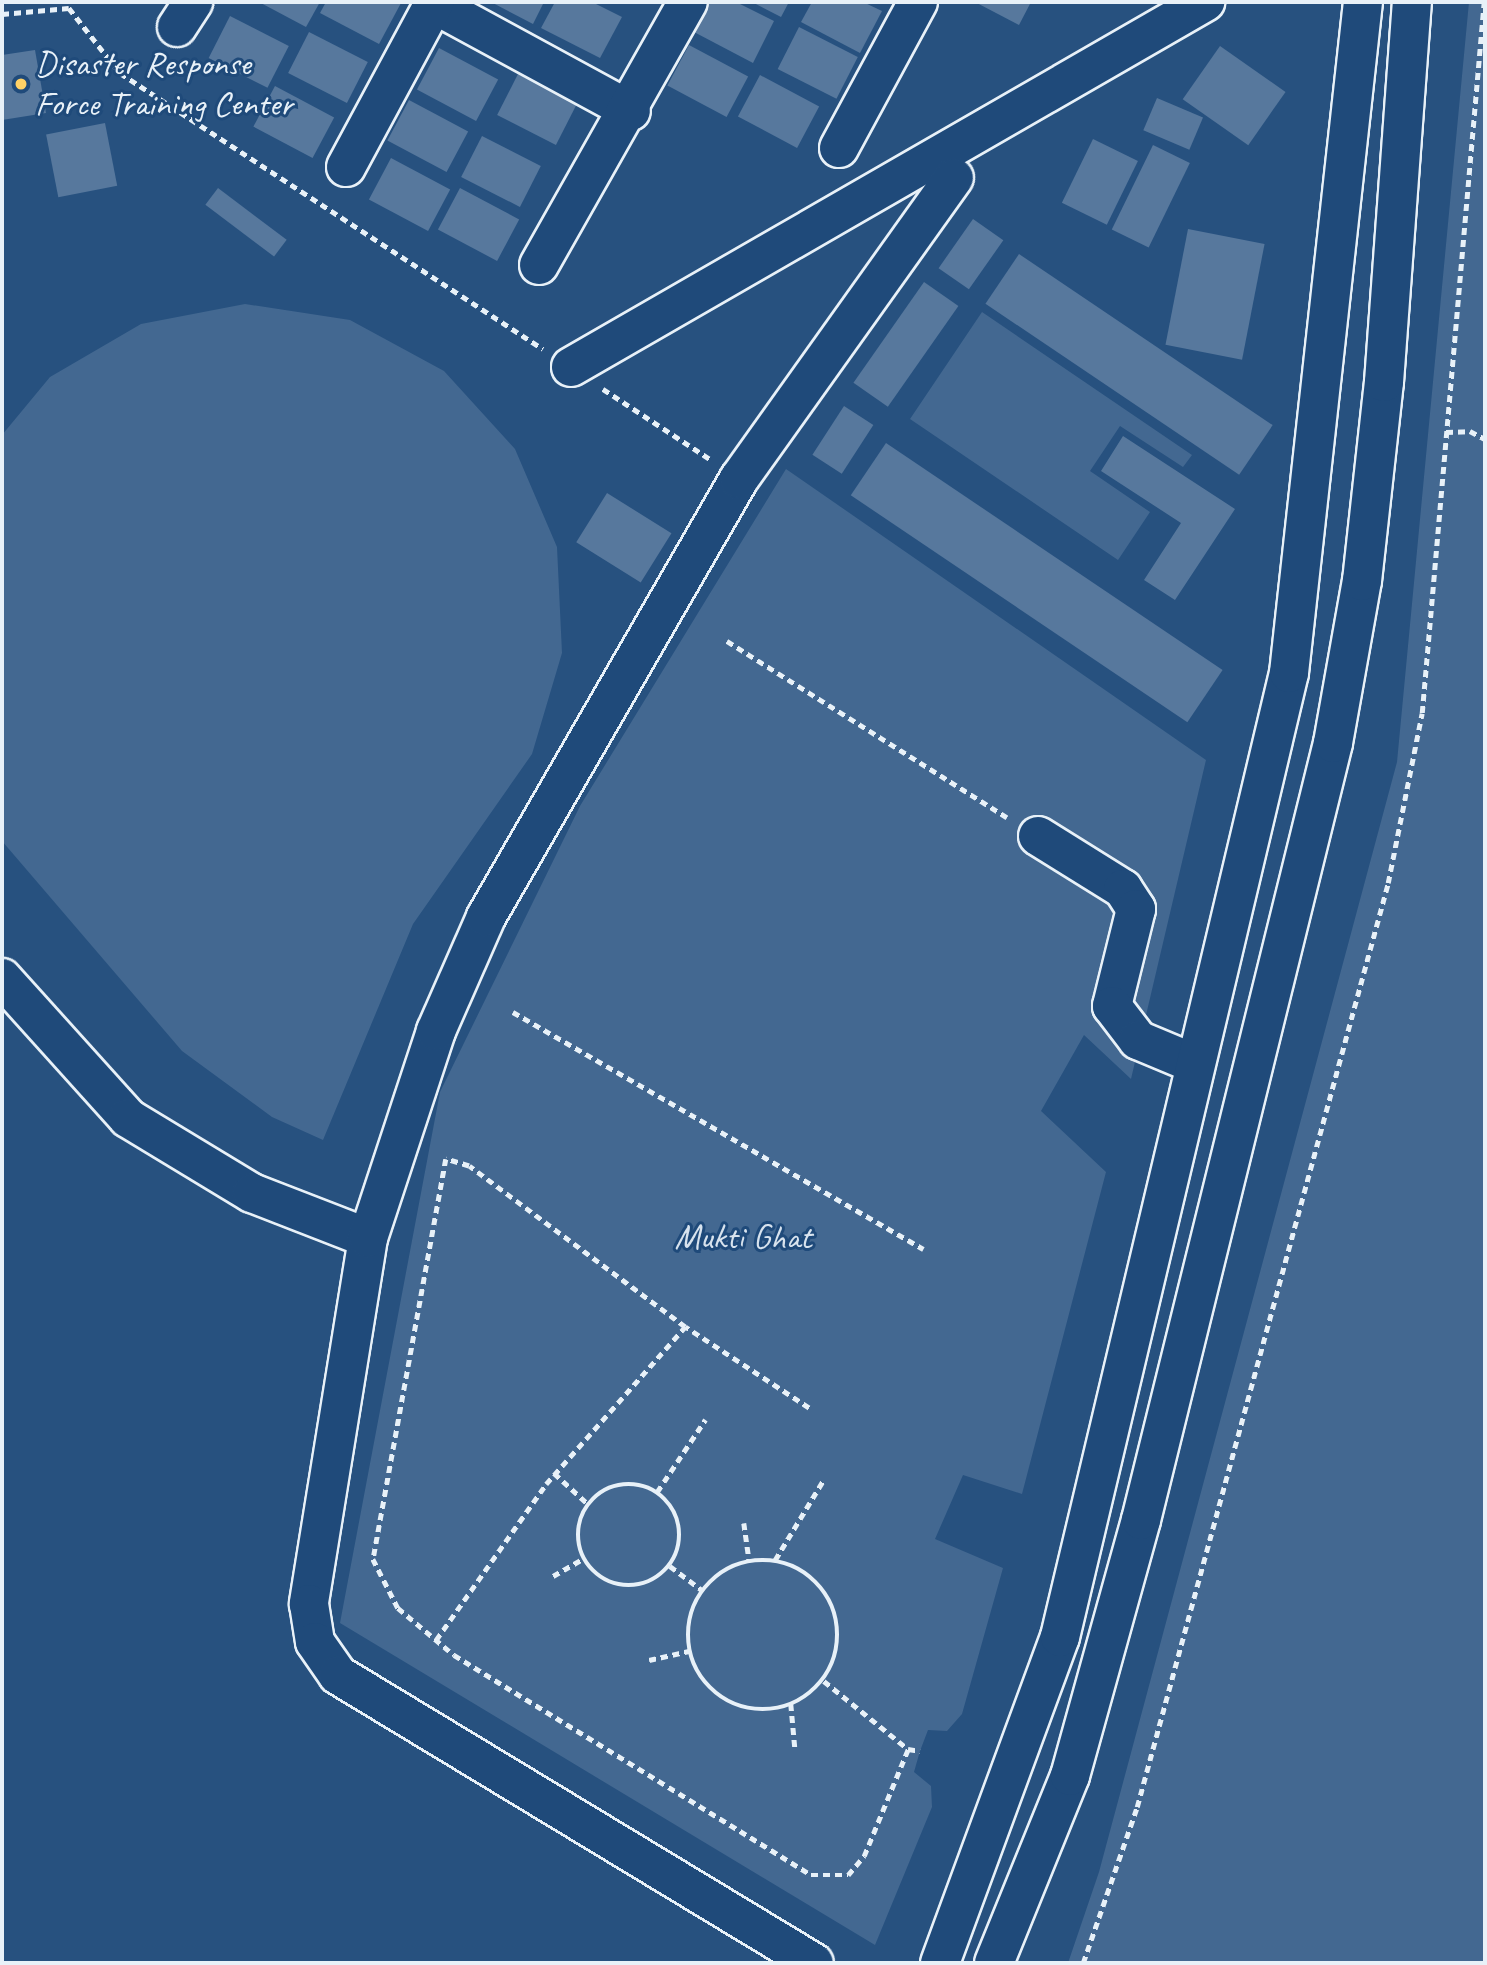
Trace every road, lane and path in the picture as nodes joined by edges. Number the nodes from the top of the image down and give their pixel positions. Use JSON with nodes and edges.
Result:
{"nodes":[{"id":1,"x":688,"y":2,"type":"edge"},
{"id":2,"x":918,"y":2,"type":"edge"},
{"id":3,"x":1205,"y":2,"type":"edge"},
{"id":4,"x":1363,"y":2,"type":"edge"},
{"id":5,"x":1412,"y":2,"type":"edge"},
{"id":6,"x":1484,"y":2,"type":"edge"},
{"id":7,"x":435,"y":3,"type":"edge"},
{"id":8,"x":2,"y":14,"type":"edge"},
{"id":9,"x":631,"y":111,"type":"junction"},
{"id":10,"x":839,"y":148,"type":"dead end"},
{"id":11,"x":346,"y":166,"type":"dead end"},
{"id":12,"x":954,"y":178,"type":"dead end"},
{"id":13,"x":539,"y":265,"type":"dead end"},
{"id":14,"x":571,"y":368,"type":"junction"},
{"id":15,"x":1446,"y":432,"type":"junction"},
{"id":16,"x":1485,"y":439,"type":"edge"},
{"id":17,"x":740,"y":479,"type":"junction"},
{"id":18,"x":727,"y":641,"type":"dead end"},
{"id":19,"x":1038,"y":836,"type":"joint"},
{"id":20,"x":2,"y":978,"type":"edge"},
{"id":21,"x":513,"y":1012,"type":"dead end"},
{"id":22,"x":1193,"y":1063,"type":"junction"},
{"id":23,"x":368,"y":1238,"type":"junction"},
{"id":24,"x":923,"y":1249,"type":"dead end"},
{"id":25,"x":685,"y":1327,"type":"junction"},
{"id":26,"x":810,"y":1408,"type":"dead end"},
{"id":27,"x":705,"y":1420,"type":"dead end"},
{"id":28,"x":554,"y":1473,"type":"junction"},
{"id":29,"x":824,"y":1479,"type":"dead end"},
{"id":30,"x":657,"y":1492,"type":"junction"},
{"id":31,"x":589,"y":1504,"type":"junction"},
{"id":32,"x":744,"y":1523,"type":"dead end"},
{"id":33,"x":583,"y":1559,"type":"junction"},
{"id":34,"x":749,"y":1560,"type":"junction"},
{"id":35,"x":775,"y":1560,"type":"junction"},
{"id":36,"x":670,"y":1566,"type":"junction"},
{"id":37,"x":553,"y":1576,"type":"dead end"},
{"id":38,"x":702,"y":1590,"type":"junction"},
{"id":39,"x":436,"y":1640,"type":"junction"},
{"id":40,"x":689,"y":1651,"type":"junction"},
{"id":41,"x":649,"y":1660,"type":"dead end"},
{"id":42,"x":824,"y":1681,"type":"junction"},
{"id":43,"x":791,"y":1704,"type":"junction"},
{"id":44,"x":794,"y":1748,"type":"dead end"},
{"id":45,"x":908,"y":1749,"type":"junction"},
{"id":46,"x":920,"y":1751,"type":"dead end"},
{"id":47,"x":814,"y":1963,"type":"edge"},
{"id":48,"x":940,"y":1963,"type":"edge"},
{"id":49,"x":994,"y":1963,"type":"edge"},
{"id":50,"x":1083,"y":1963,"type":"edge"}],
"edges":[{"from":1,"to":9,"type":"street"},
{"from":2,"to":10,"type":"street"},
{"from":3,"to":14,"type":"street"},
{"from":4,"to":22,"type":"street"},
{"from":5,"to":49,"type":"street"},
{"from":6,"to":15,"type":"path"},
{"from":7,"to":9,"type":"street"},
{"from":7,"to":11,"type":"street"},
{"from":8,"to":14,"type":"path"},
{"from":9,"to":13,"type":"street"},
{"from":12,"to":17,"type":"street"},
{"from":14,"to":17,"type":"path"},
{"from":15,"to":16,"type":"path"},
{"from":15,"to":50,"type":"path"},
{"from":17,"to":23,"type":"street"},
{"from":18,"to":19,"type":"path"},
{"from":19,"to":22,"type":"street"},
{"from":20,"to":23,"type":"street"},
{"from":21,"to":24,"type":"path"},
{"from":22,"to":48,"type":"street"},
{"from":23,"to":47,"type":"street"},
{"from":25,"to":26,"type":"path"},
{"from":25,"to":28,"type":"path"},
{"from":25,"to":39,"type":"path"},
{"from":27,"to":30,"type":"path"},
{"from":28,"to":31,"type":"path"},
{"from":28,"to":39,"type":"path"},
{"from":29,"to":35,"type":"path"},
{"from":30,"to":31,"type":"path"},
{"from":30,"to":36,"type":"path"},
{"from":31,"to":33,"type":"path"},
{"from":32,"to":34,"type":"path"},
{"from":33,"to":36,"type":"path"},
{"from":33,"to":37,"type":"path"},
{"from":34,"to":35,"type":"path"},
{"from":34,"to":38,"type":"path"},
{"from":35,"to":42,"type":"path"},
{"from":36,"to":38,"type":"path"},
{"from":38,"to":40,"type":"path"},
{"from":39,"to":45,"type":"path"},
{"from":40,"to":41,"type":"path"},
{"from":40,"to":43,"type":"path"},
{"from":42,"to":43,"type":"path"},
{"from":42,"to":45,"type":"path"},
{"from":43,"to":44,"type":"path"},
{"from":45,"to":46,"type":"path"}]}
